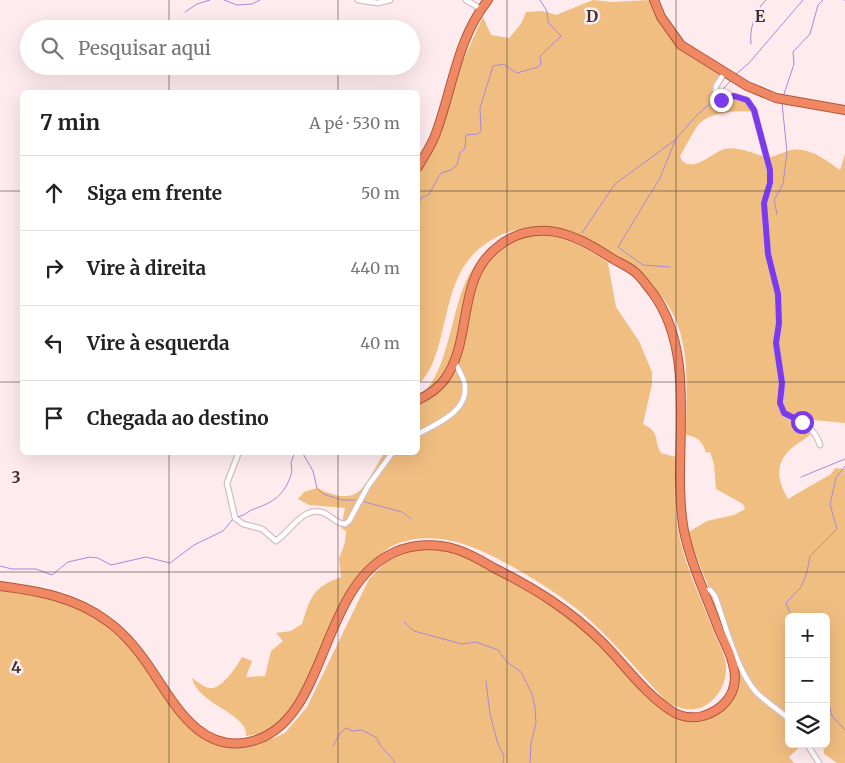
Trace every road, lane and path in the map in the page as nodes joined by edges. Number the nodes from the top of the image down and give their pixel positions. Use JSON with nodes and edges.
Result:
{"nodes":[{"id":1,"x":358,"y":0,"type":"edge"},
{"id":2,"x":390,"y":0,"type":"edge"},
{"id":3,"x":466,"y":0,"type":"edge"},
{"id":4,"x":488,"y":0,"type":"edge"},
{"id":5,"x":654,"y":0,"type":"edge"},
{"id":6,"x":481,"y":10,"type":"junction"},
{"id":7,"x":725,"y":72,"type":"junction"},
{"id":8,"x":845,"y":110,"type":"edge"},
{"id":9,"x":420,"y":163,"type":"edge"},
{"id":10,"x":454,"y":360,"type":"junction"},
{"id":11,"x":420,"y":399,"type":"edge"},
{"id":12,"x":420,"y":433,"type":"edge"},
{"id":13,"x":820,"y":444,"type":"dead end"},
{"id":14,"x":238,"y":455,"type":"edge"},
{"id":15,"x":391,"y":455,"type":"edge"},
{"id":16,"x":0,"y":586,"type":"edge"},
{"id":17,"x":704,"y":590,"type":"junction"},
{"id":18,"x":785,"y":717,"type":"edge"},
{"id":19,"x":810,"y":748,"type":"edge"},
{"id":20,"x":819,"y":763,"type":"edge"}],
"edges":[{"from":1,"to":2,"type":"street"},
{"from":3,"to":6,"type":"street"},
{"from":4,"to":6,"type":"highway"},
{"from":5,"to":7,"type":"highway"},
{"from":6,"to":9,"type":"highway"},
{"from":7,"to":8,"type":"highway"},
{"from":7,"to":13,"type":"street"},
{"from":10,"to":11,"type":"highway"},
{"from":10,"to":12,"type":"street"},
{"from":10,"to":17,"type":"highway"},
{"from":14,"to":15,"type":"street"},
{"from":16,"to":17,"type":"highway"},
{"from":17,"to":18,"type":"street"},
{"from":19,"to":20,"type":"street"}]}
